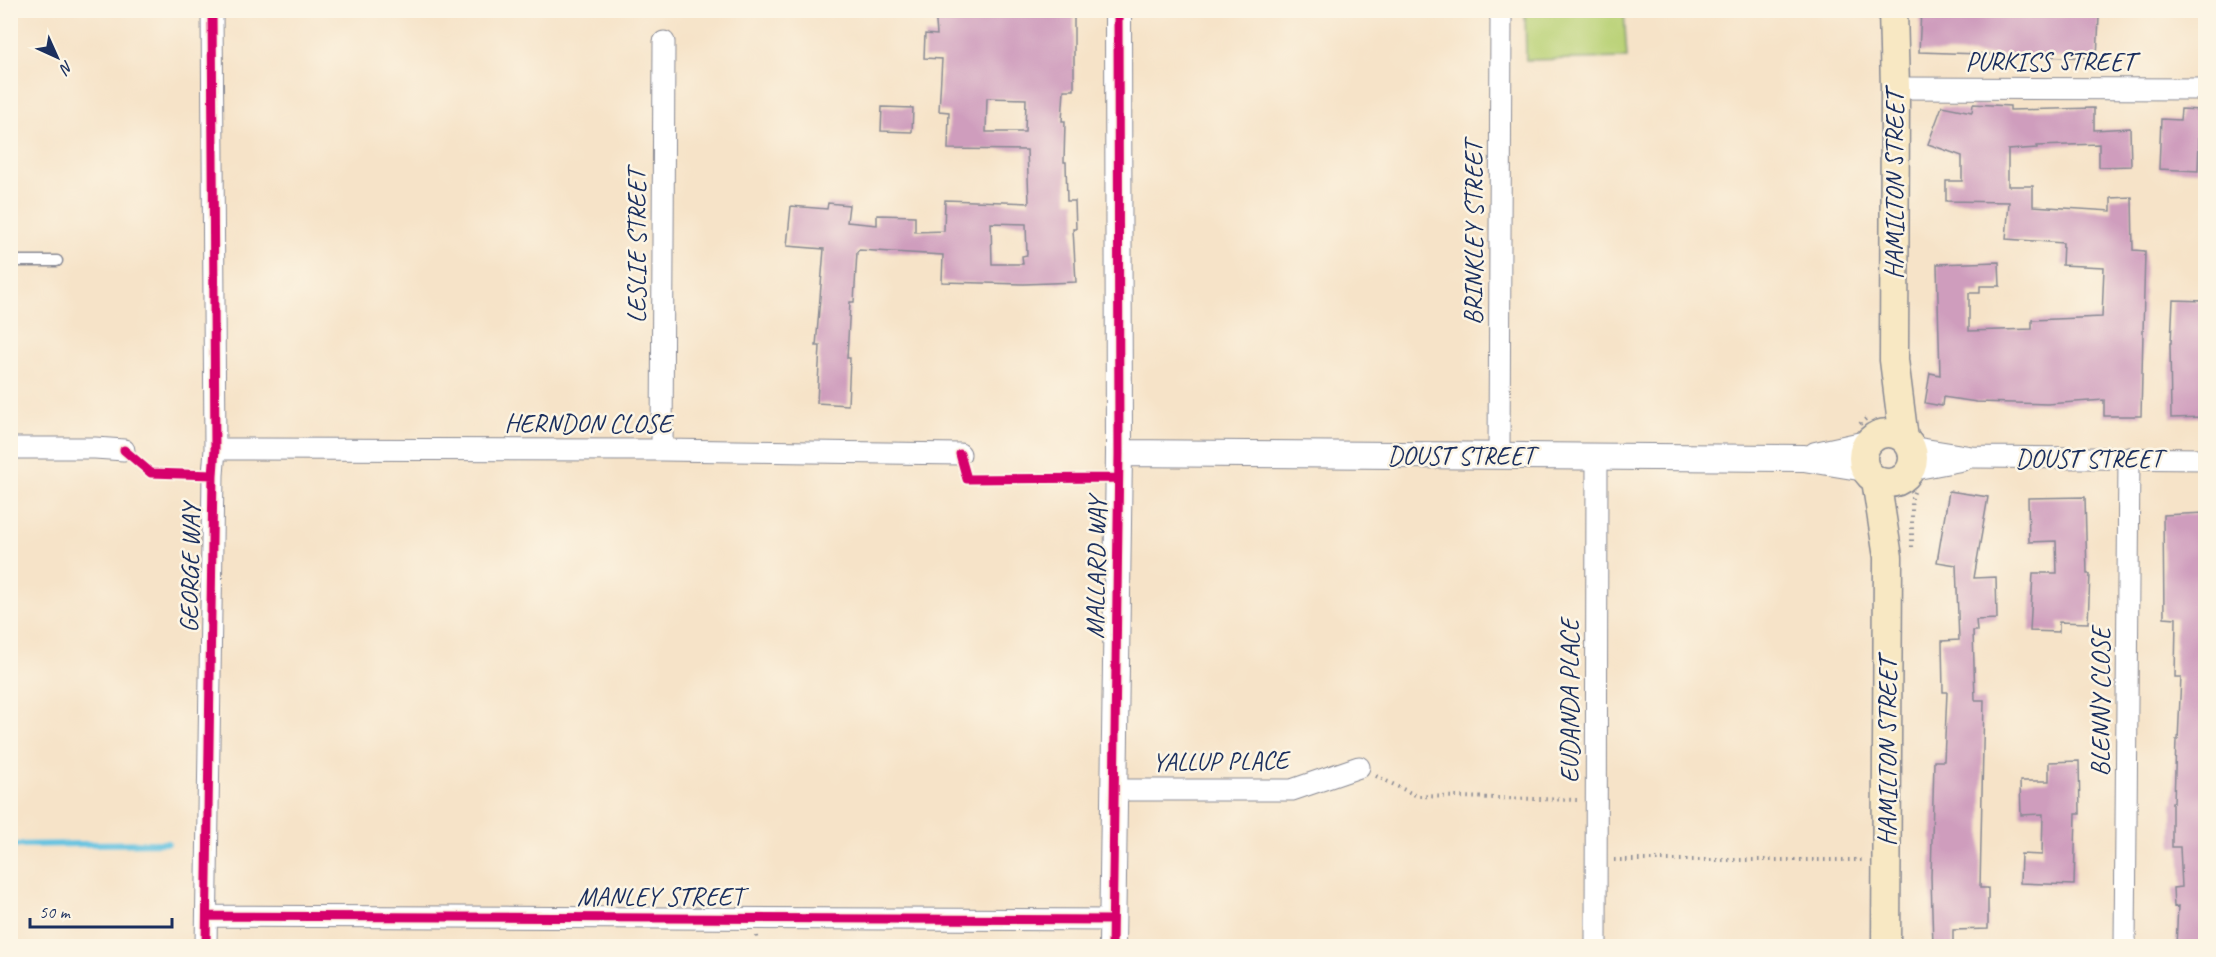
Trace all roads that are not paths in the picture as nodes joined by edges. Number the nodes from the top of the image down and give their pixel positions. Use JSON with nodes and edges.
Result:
{"nodes":[{"id":1,"x":212,"y":10,"type":"edge"},
{"id":2,"x":1118,"y":10,"type":"edge"},
{"id":3,"x":1499,"y":10,"type":"edge"},
{"id":4,"x":1893,"y":10,"type":"edge"},
{"id":5,"x":664,"y":42,"type":"dead end"},
{"id":6,"x":1895,"y":88,"type":"junction"},
{"id":7,"x":2205,"y":89,"type":"edge"},
{"id":8,"x":10,"y":261,"type":"edge"},
{"id":9,"x":57,"y":261,"type":"dead end"},
{"id":10,"x":10,"y":448,"type":"edge"},
{"id":11,"x":215,"y":449,"type":"junction"},
{"id":12,"x":124,"y":450,"type":"dead end"},
{"id":13,"x":662,"y":450,"type":"junction"},
{"id":14,"x":1119,"y":453,"type":"junction"},
{"id":15,"x":960,"y":454,"type":"dead end"},
{"id":16,"x":1499,"y":456,"type":"junction"},
{"id":17,"x":1597,"y":456,"type":"junction"},
{"id":18,"x":1888,"y":458,"type":"junction"},
{"id":19,"x":2129,"y":458,"type":"junction"},
{"id":20,"x":2205,"y":459,"type":"edge"},
{"id":21,"x":1359,"y":767,"type":"road end"},
{"id":22,"x":1115,"y":790,"type":"junction"},
{"id":23,"x":207,"y":915,"type":"junction"},
{"id":24,"x":1112,"y":920,"type":"junction"},
{"id":25,"x":206,"y":946,"type":"edge"},
{"id":26,"x":1112,"y":946,"type":"edge"},
{"id":27,"x":1596,"y":946,"type":"edge"},
{"id":28,"x":1886,"y":946,"type":"edge"},
{"id":29,"x":2125,"y":946,"type":"edge"}],
"edges":[{"from":1,"to":11,"type":"street","name":"GEORGE WAY"},
{"from":2,"to":14,"type":"street","name":"MALLARD WAY"},
{"from":3,"to":16,"type":"street","name":"BRINKLEY STREET"},
{"from":4,"to":6,"type":"main road","name":"HAMILTON STREET"},
{"from":5,"to":13,"type":"street","name":"LESLIE STREET"},
{"from":6,"to":7,"type":"street","name":"PURKISS STREET"},
{"from":6,"to":18,"type":"main road","name":"HAMILTON STREET"},
{"from":8,"to":9,"type":"lane"},
{"from":10,"to":12,"type":"street"},
{"from":11,"to":13,"type":"street","name":"HERNDON CLOSE"},
{"from":11,"to":23,"type":"street","name":"GEORGE WAY"},
{"from":13,"to":15,"type":"street","name":"HERNDON CLOSE"},
{"from":14,"to":16,"type":"street","name":"DOUST STREET"},
{"from":14,"to":22,"type":"street","name":"MALLARD WAY"},
{"from":16,"to":17,"type":"street","name":"DOUST STREET"},
{"from":17,"to":18,"type":"street","name":"DOUST STREET"},
{"from":17,"to":27,"type":"street","name":"EUDANDA PLACE"},
{"from":18,"to":19,"type":"street","name":"DOUST STREET"},
{"from":18,"to":28,"type":"main road","name":"HAMILTON STREET"},
{"from":19,"to":20,"type":"street","name":"DOUST STREET"},
{"from":19,"to":29,"type":"street","name":"BLENNY CLOSE"},
{"from":21,"to":22,"type":"street","name":"YALLUP PLACE"},
{"from":22,"to":24,"type":"street","name":"MALLARD WAY"},
{"from":23,"to":24,"type":"street","name":"MANLEY STREET"},
{"from":23,"to":25,"type":"street","name":"GEORGE WAY"},
{"from":24,"to":26,"type":"street","name":"MALLARD WAY"}]}
